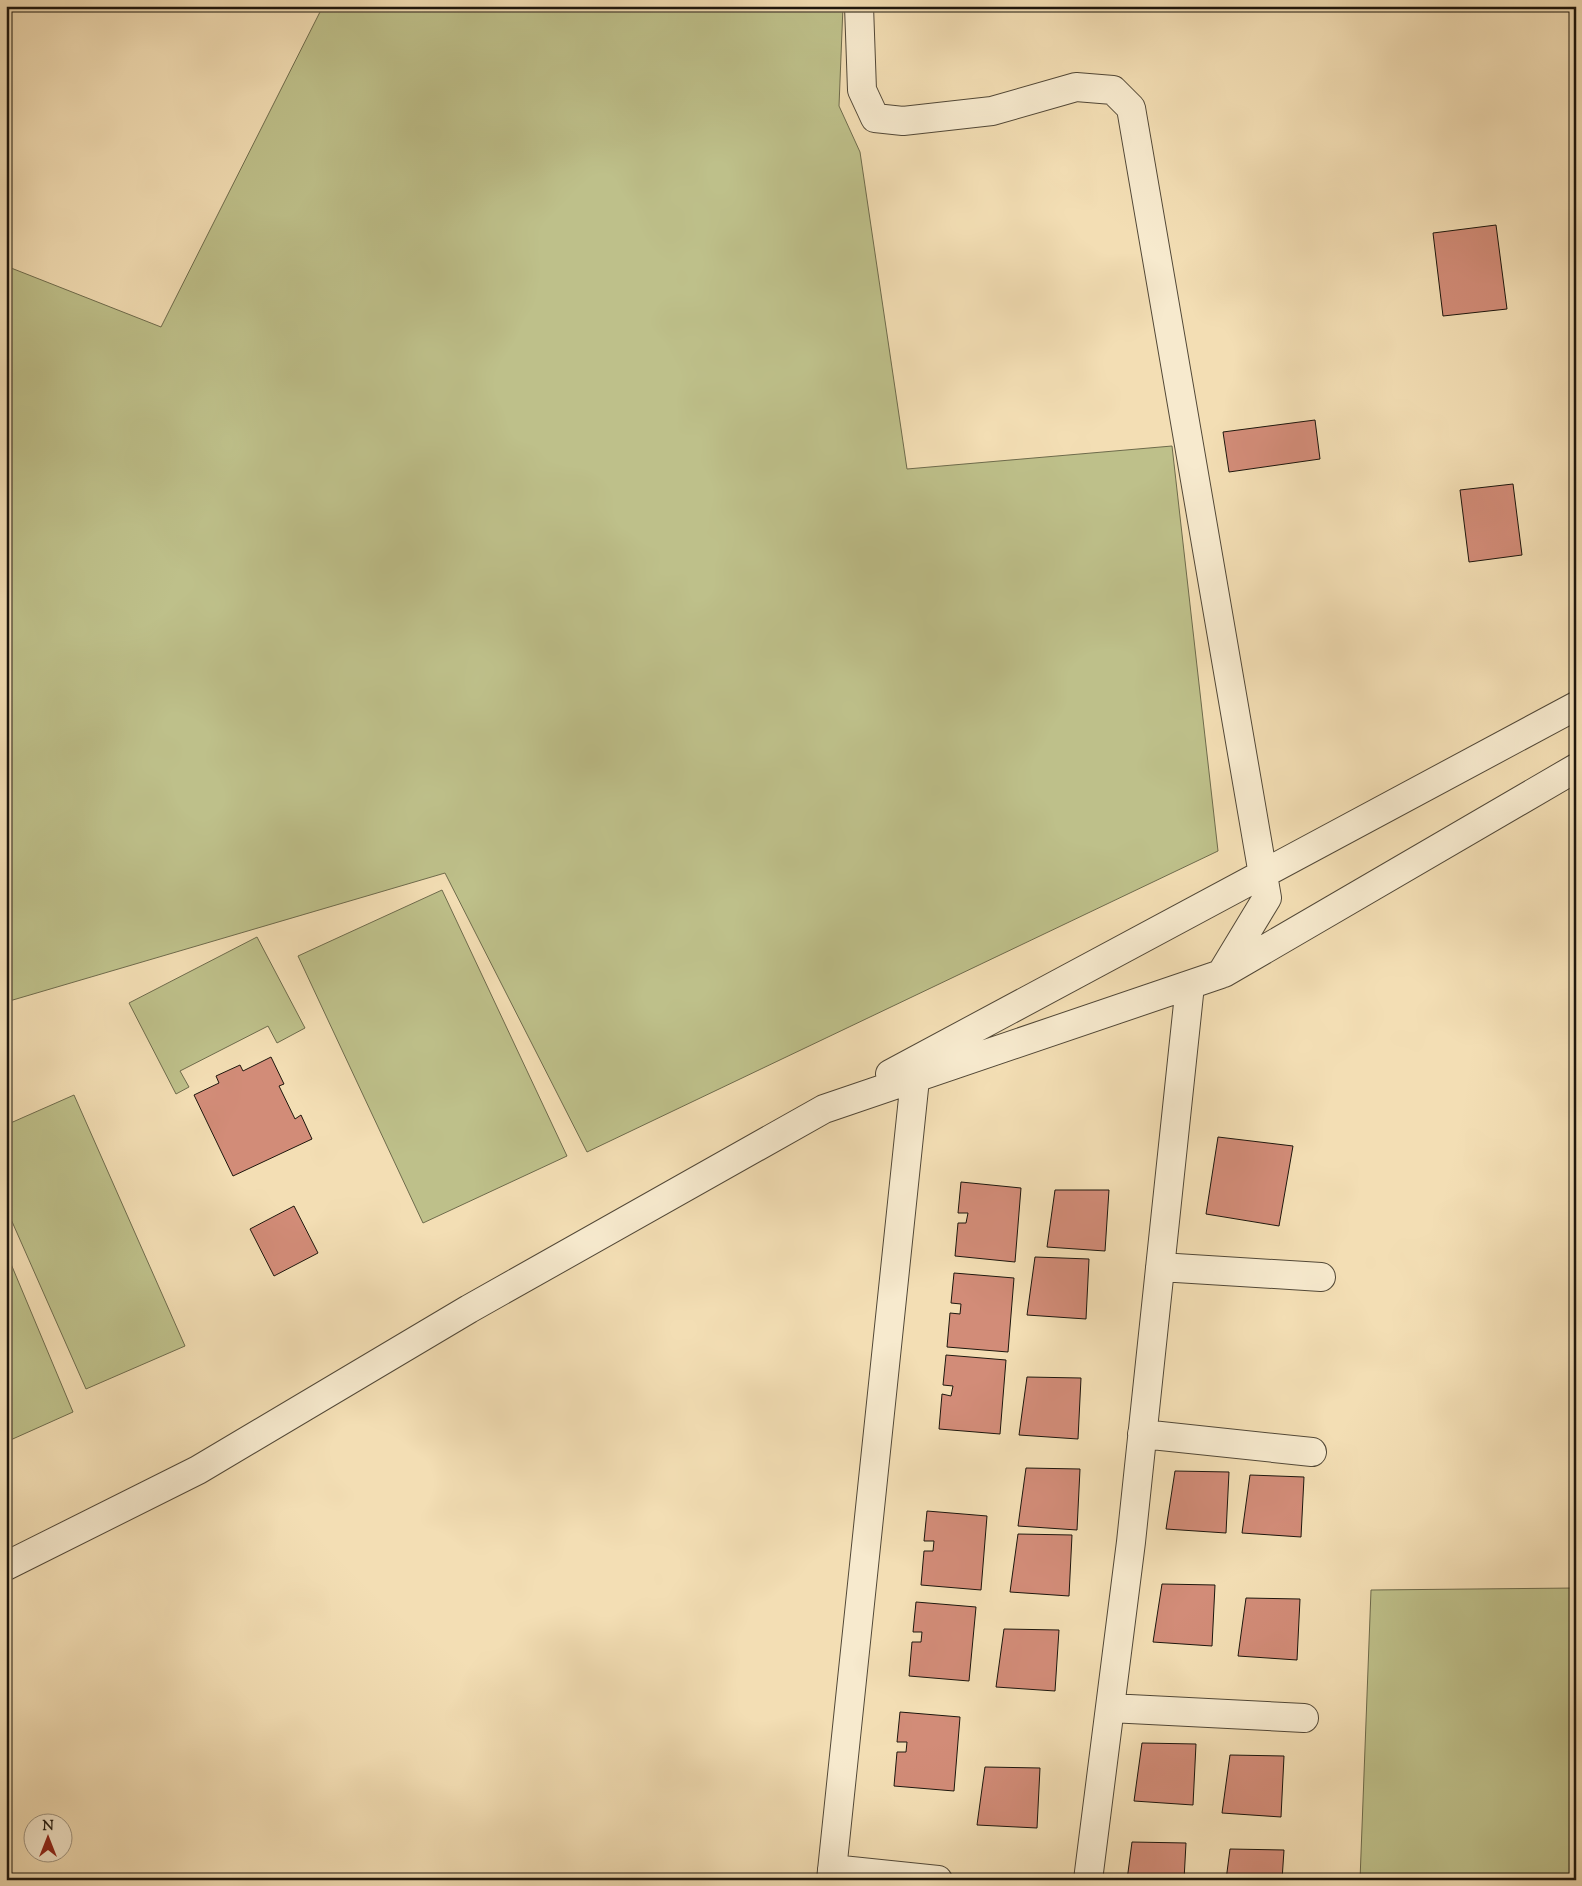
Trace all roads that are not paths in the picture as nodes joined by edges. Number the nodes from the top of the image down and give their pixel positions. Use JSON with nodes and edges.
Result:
{"nodes":[{"id":1,"x":859,"y":6,"type":"edge"},
{"id":2,"x":1576,"y":706,"type":"edge"},
{"id":3,"x":1576,"y":768,"type":"edge"},
{"id":4,"x":1263,"y":873,"type":"junction"},
{"id":5,"x":1221,"y":974,"type":"junction"},
{"id":6,"x":1190,"y":985,"type":"junction"},
{"id":7,"x":915,"y":1079,"type":"junction"},
{"id":8,"x":824,"y":1109,"type":"junction"},
{"id":9,"x":1160,"y":1267,"type":"junction"},
{"id":10,"x":1321,"y":1277,"type":"dead end"},
{"id":11,"x":1142,"y":1434,"type":"junction"},
{"id":12,"x":1312,"y":1452,"type":"dead end"},
{"id":13,"x":6,"y":1566,"type":"edge"},
{"id":14,"x":1110,"y":1708,"type":"junction"},
{"id":15,"x":1304,"y":1718,"type":"dead end"},
{"id":16,"x":832,"y":1875,"type":"edge"},
{"id":17,"x":938,"y":1880,"type":"edge"},
{"id":18,"x":1088,"y":1880,"type":"edge"}],
"edges":[{"from":1,"to":4,"type":"street"},
{"from":2,"to":4,"type":"street"},
{"from":3,"to":5,"type":"street"},
{"from":4,"to":5,"type":"street"},
{"from":4,"to":8,"type":"street"},
{"from":5,"to":6,"type":"street"},
{"from":5,"to":8,"type":"street"},
{"from":6,"to":7,"type":"street"},
{"from":6,"to":9,"type":"street"},
{"from":7,"to":8,"type":"street"},
{"from":7,"to":16,"type":"street"},
{"from":8,"to":13,"type":"street"},
{"from":9,"to":10,"type":"street"},
{"from":9,"to":11,"type":"street"},
{"from":11,"to":12,"type":"street"},
{"from":11,"to":14,"type":"street"},
{"from":14,"to":15,"type":"street"},
{"from":14,"to":18,"type":"street"},
{"from":16,"to":17,"type":"street"}]}
